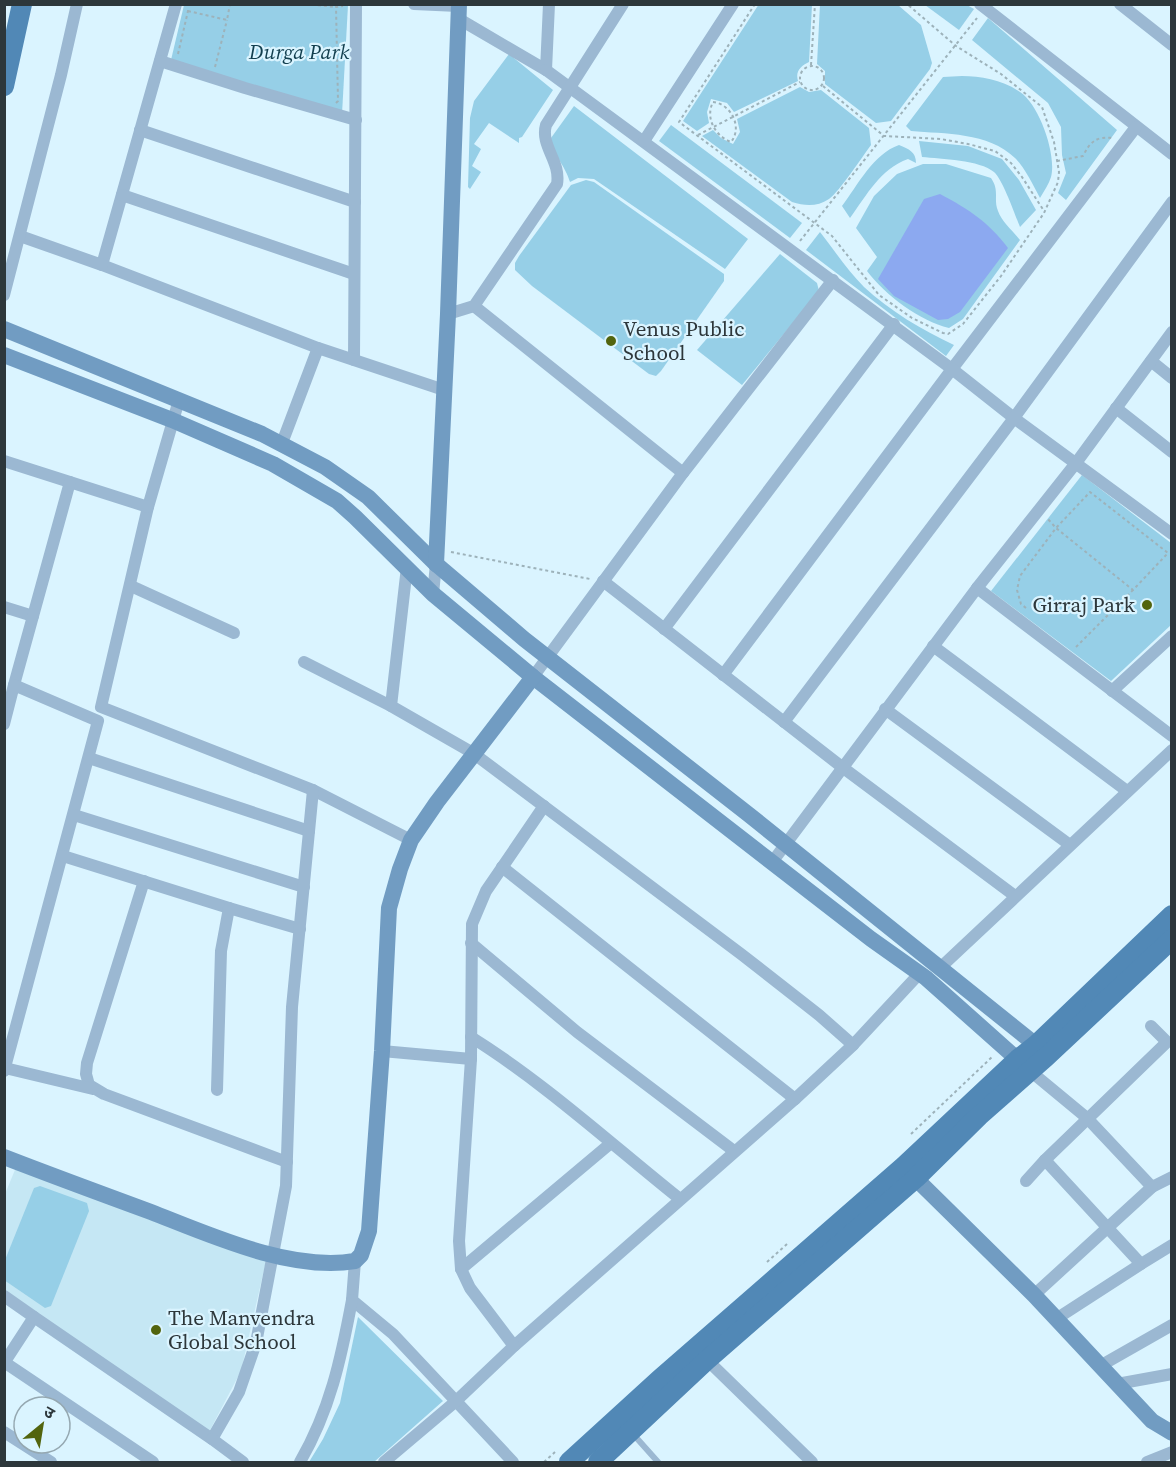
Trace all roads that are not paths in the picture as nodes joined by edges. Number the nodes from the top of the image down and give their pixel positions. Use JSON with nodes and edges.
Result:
{"nodes":[{"id":1,"x":22,"y":4,"type":"edge"},
{"id":2,"x":77,"y":4,"type":"edge"},
{"id":3,"x":356,"y":4,"type":"edge"},
{"id":4,"x":414,"y":4,"type":"edge"},
{"id":5,"x":549,"y":4,"type":"edge"},
{"id":6,"x":623,"y":4,"type":"edge"},
{"id":7,"x":733,"y":4,"type":"edge"},
{"id":8,"x":1120,"y":4,"type":"edge"},
{"id":9,"x":176,"y":6,"type":"edge"},
{"id":10,"x":982,"y":6,"type":"edge"},
{"id":11,"x":1135,"y":9,"type":"edge"},
{"id":12,"x":459,"y":10,"type":"edge"},
{"id":13,"x":1172,"y":45,"type":"edge"},
{"id":14,"x":160,"y":61,"type":"junction"},
{"id":15,"x":546,"y":70,"type":"junction"},
{"id":16,"x":4,"y":86,"type":"edge"},
{"id":17,"x":570,"y":87,"type":"junction"},
{"id":18,"x":356,"y":120,"type":"junction"},
{"id":19,"x":1136,"y":127,"type":"junction"},
{"id":20,"x":140,"y":130,"type":"junction"},
{"id":21,"x":644,"y":141,"type":"junction"},
{"id":22,"x":1172,"y":154,"type":"edge"},
{"id":23,"x":122,"y":195,"type":"junction"},
{"id":24,"x":355,"y":202,"type":"junction"},
{"id":25,"x":1172,"y":202,"type":"edge"},
{"id":26,"x":20,"y":236,"type":"junction"},
{"id":27,"x":102,"y":265,"type":"junction"},
{"id":28,"x":354,"y":274,"type":"junction"},
{"id":29,"x":833,"y":280,"type":"junction"},
{"id":30,"x":4,"y":295,"type":"edge"},
{"id":31,"x":474,"y":306,"type":"junction"},
{"id":32,"x":448,"y":314,"type":"junction"},
{"id":33,"x":894,"y":324,"type":"junction"},
{"id":34,"x":4,"y":329,"type":"edge"},
{"id":35,"x":1172,"y":332,"type":"edge"},
{"id":36,"x":318,"y":348,"type":"junction"},
{"id":37,"x":4,"y":355,"type":"edge"},
{"id":38,"x":354,"y":360,"type":"junction"},
{"id":39,"x":1151,"y":361,"type":"junction"},
{"id":40,"x":952,"y":369,"type":"junction"},
{"id":41,"x":1172,"y":378,"type":"edge"},
{"id":42,"x":444,"y":390,"type":"junction"},
{"id":43,"x":179,"y":400,"type":"junction"},
{"id":44,"x":1116,"y":408,"type":"junction"},
{"id":45,"x":1014,"y":418,"type":"junction"},
{"id":46,"x":172,"y":420,"type":"junction"},
{"id":47,"x":282,"y":443,"type":"junction"},
{"id":48,"x":1172,"y":452,"type":"edge"},
{"id":49,"x":4,"y":461,"type":"edge"},
{"id":50,"x":1076,"y":463,"type":"junction"},
{"id":51,"x":683,"y":473,"type":"junction"},
{"id":52,"x":70,"y":482,"type":"junction"},
{"id":53,"x":148,"y":507,"type":"junction"},
{"id":54,"x":1172,"y":534,"type":"edge"},
{"id":55,"x":436,"y":557,"type":"junction"},
{"id":56,"x":407,"y":567,"type":"junction"},
{"id":57,"x":603,"y":581,"type":"junction"},
{"id":58,"x":131,"y":586,"type":"junction"},
{"id":59,"x":977,"y":588,"type":"junction"},
{"id":60,"x":433,"y":594,"type":"junction"},
{"id":61,"x":4,"y":608,"type":"edge"},
{"id":62,"x":33,"y":616,"type":"junction"},
{"id":63,"x":664,"y":629,"type":"junction"},
{"id":64,"x":234,"y":633,"type":"dead end"},
{"id":65,"x":1172,"y":636,"type":"edge"},
{"id":66,"x":933,"y":646,"type":"junction"},
{"id":67,"x":547,"y":658,"type":"junction"},
{"id":68,"x":304,"y":662,"type":"dead end"},
{"id":69,"x":723,"y":675,"type":"junction"},
{"id":70,"x":533,"y":677,"type":"junction"},
{"id":71,"x":14,"y":685,"type":"junction"},
{"id":72,"x":1112,"y":691,"type":"junction"},
{"id":73,"x":391,"y":706,"type":"junction"},
{"id":74,"x":101,"y":707,"type":"junction"},
{"id":75,"x":885,"y":710,"type":"junction"},
{"id":76,"x":98,"y":721,"type":"junction"},
{"id":77,"x":783,"y":722,"type":"junction"},
{"id":78,"x":4,"y":724,"type":"edge"},
{"id":79,"x":1172,"y":736,"type":"edge"},
{"id":80,"x":1172,"y":750,"type":"edge"},
{"id":81,"x":473,"y":753,"type":"junction"},
{"id":82,"x":89,"y":758,"type":"junction"},
{"id":83,"x":842,"y":767,"type":"junction"},
{"id":84,"x":313,"y":790,"type":"junction"},
{"id":85,"x":1127,"y":791,"type":"junction"},
{"id":86,"x":544,"y":806,"type":"junction"},
{"id":87,"x":74,"y":815,"type":"junction"},
{"id":88,"x":309,"y":831,"type":"junction"},
{"id":89,"x":411,"y":840,"type":"junction"},
{"id":90,"x":786,"y":844,"type":"junction"},
{"id":91,"x":1070,"y":845,"type":"junction"},
{"id":92,"x":63,"y":856,"type":"junction"},
{"id":93,"x":773,"y":861,"type":"junction"},
{"id":94,"x":502,"y":867,"type":"junction"},
{"id":95,"x":144,"y":881,"type":"junction"},
{"id":96,"x":304,"y":887,"type":"junction"},
{"id":97,"x":1015,"y":896,"type":"junction"},
{"id":98,"x":229,"y":908,"type":"junction"},
{"id":99,"x":1172,"y":915,"type":"edge"},
{"id":100,"x":300,"y":929,"type":"junction"},
{"id":101,"x":1172,"y":939,"type":"edge"},
{"id":102,"x":471,"y":943,"type":"junction"},
{"id":103,"x":941,"y":967,"type":"junction"},
{"id":104,"x":920,"y":974,"type":"junction"},
{"id":105,"x":1151,"y":1026,"type":"dead end"},
{"id":106,"x":471,"y":1037,"type":"junction"},
{"id":107,"x":853,"y":1045,"type":"junction"},
{"id":108,"x":382,"y":1051,"type":"junction"},
{"id":109,"x":1041,"y":1051,"type":"junction"},
{"id":110,"x":1017,"y":1058,"type":"junction"},
{"id":111,"x":471,"y":1059,"type":"junction"},
{"id":112,"x":5,"y":1070,"type":"edge"},
{"id":113,"x":93,"y":1089,"type":"junction"},
{"id":114,"x":217,"y":1090,"type":"dead end"},
{"id":115,"x":795,"y":1099,"type":"junction"},
{"id":116,"x":1087,"y":1118,"type":"junction"},
{"id":117,"x":611,"y":1143,"type":"junction"},
{"id":118,"x":734,"y":1151,"type":"junction"},
{"id":119,"x":4,"y":1157,"type":"edge"},
{"id":120,"x":1045,"y":1160,"type":"junction"},
{"id":121,"x":287,"y":1162,"type":"junction"},
{"id":122,"x":910,"y":1172,"type":"junction"},
{"id":123,"x":1172,"y":1176,"type":"edge"},
{"id":124,"x":1026,"y":1181,"type":"dead end"},
{"id":125,"x":1152,"y":1187,"type":"junction"},
{"id":126,"x":680,"y":1199,"type":"junction"},
{"id":127,"x":1108,"y":1226,"type":"junction"},
{"id":128,"x":1172,"y":1245,"type":"edge"},
{"id":129,"x":274,"y":1255,"type":"junction"},
{"id":130,"x":355,"y":1261,"type":"junction"},
{"id":131,"x":1142,"y":1264,"type":"junction"},
{"id":132,"x":461,"y":1269,"type":"junction"},
{"id":133,"x":1034,"y":1295,"type":"junction"},
{"id":134,"x":4,"y":1296,"type":"edge"},
{"id":135,"x":352,"y":1300,"type":"junction"},
{"id":136,"x":34,"y":1317,"type":"junction"},
{"id":137,"x":1056,"y":1319,"type":"junction"},
{"id":138,"x":1172,"y":1325,"type":"edge"},
{"id":139,"x":514,"y":1346,"type":"junction"},
{"id":140,"x":701,"y":1355,"type":"junction"},
{"id":141,"x":5,"y":1362,"type":"edge"},
{"id":142,"x":1100,"y":1366,"type":"junction"},
{"id":143,"x":1172,"y":1374,"type":"edge"},
{"id":144,"x":1117,"y":1384,"type":"junction"},
{"id":145,"x":455,"y":1402,"type":"junction"},
{"id":146,"x":626,"y":1425,"type":"junction"},
{"id":147,"x":4,"y":1432,"type":"edge"},
{"id":148,"x":1172,"y":1433,"type":"edge"},
{"id":149,"x":212,"y":1439,"type":"junction"},
{"id":150,"x":1172,"y":1452,"type":"edge"},
{"id":151,"x":51,"y":1462,"type":"edge"},
{"id":152,"x":153,"y":1462,"type":"edge"},
{"id":153,"x":243,"y":1462,"type":"edge"},
{"id":154,"x":300,"y":1462,"type":"edge"},
{"id":155,"x":384,"y":1462,"type":"edge"},
{"id":156,"x":513,"y":1462,"type":"edge"},
{"id":157,"x":569,"y":1462,"type":"edge"},
{"id":158,"x":598,"y":1462,"type":"edge"},
{"id":159,"x":658,"y":1462,"type":"edge"},
{"id":160,"x":812,"y":1462,"type":"edge"},
{"id":161,"x":1147,"y":1462,"type":"edge"}],
"edges":[{"from":1,"to":16,"type":"main road"},
{"from":2,"to":26,"type":"street"},
{"from":3,"to":18,"type":"street"},
{"from":4,"to":12,"type":"street"},
{"from":5,"to":15,"type":"street"},
{"from":6,"to":17,"type":"street"},
{"from":7,"to":21,"type":"street"},
{"from":8,"to":11,"type":"street"},
{"from":9,"to":14,"type":"street"},
{"from":10,"to":19,"type":"street"},
{"from":11,"to":13,"type":"street"},
{"from":12,"to":15,"type":"street"},
{"from":12,"to":32,"type":"street"},
{"from":14,"to":18,"type":"street"},
{"from":14,"to":20,"type":"street"},
{"from":15,"to":17,"type":"street"},
{"from":17,"to":21,"type":"street"},
{"from":17,"to":31,"type":"street"},
{"from":18,"to":24,"type":"street"},
{"from":19,"to":22,"type":"street"},
{"from":19,"to":40,"type":"street"},
{"from":20,"to":23,"type":"street"},
{"from":20,"to":24,"type":"street"},
{"from":21,"to":29,"type":"street"},
{"from":23,"to":27,"type":"street"},
{"from":23,"to":28,"type":"street"},
{"from":24,"to":28,"type":"street"},
{"from":25,"to":45,"type":"street"},
{"from":26,"to":27,"type":"street"},
{"from":26,"to":30,"type":"street"},
{"from":27,"to":36,"type":"street"},
{"from":28,"to":38,"type":"street"},
{"from":29,"to":33,"type":"street"},
{"from":29,"to":51,"type":"street"},
{"from":31,"to":32,"type":"street"},
{"from":31,"to":51,"type":"street"},
{"from":32,"to":42,"type":"street"},
{"from":33,"to":40,"type":"street"},
{"from":33,"to":63,"type":"street"},
{"from":34,"to":43,"type":"street"},
{"from":35,"to":39,"type":"street"},
{"from":36,"to":38,"type":"street"},
{"from":36,"to":47,"type":"street"},
{"from":37,"to":46,"type":"street"},
{"from":38,"to":42,"type":"street"},
{"from":39,"to":41,"type":"street"},
{"from":39,"to":44,"type":"street"},
{"from":40,"to":45,"type":"street"},
{"from":40,"to":69,"type":"street"},
{"from":42,"to":55,"type":"street"},
{"from":43,"to":46,"type":"street"},
{"from":43,"to":47,"type":"street"},
{"from":44,"to":48,"type":"street"},
{"from":44,"to":50,"type":"street"},
{"from":45,"to":50,"type":"street"},
{"from":45,"to":77,"type":"street"},
{"from":46,"to":53,"type":"street"},
{"from":46,"to":56,"type":"street"},
{"from":47,"to":55,"type":"street"},
{"from":49,"to":52,"type":"street"},
{"from":50,"to":54,"type":"street"},
{"from":50,"to":59,"type":"street"},
{"from":51,"to":57,"type":"street"},
{"from":52,"to":53,"type":"street"},
{"from":52,"to":62,"type":"street"},
{"from":53,"to":58,"type":"street"},
{"from":55,"to":60,"type":"street"},
{"from":55,"to":67,"type":"street"},
{"from":56,"to":60,"type":"street"},
{"from":56,"to":73,"type":"street"},
{"from":57,"to":63,"type":"street"},
{"from":57,"to":67,"type":"street"},
{"from":58,"to":64,"type":"street"},
{"from":58,"to":74,"type":"street"},
{"from":59,"to":66,"type":"street"},
{"from":59,"to":72,"type":"street"},
{"from":60,"to":70,"type":"street"},
{"from":61,"to":62,"type":"street"},
{"from":62,"to":71,"type":"street"},
{"from":63,"to":69,"type":"street"},
{"from":65,"to":72,"type":"street"},
{"from":66,"to":75,"type":"street"},
{"from":66,"to":85,"type":"street"},
{"from":67,"to":70,"type":"street"},
{"from":67,"to":90,"type":"street"},
{"from":68,"to":73,"type":"street"},
{"from":69,"to":77,"type":"street"},
{"from":70,"to":81,"type":"street"},
{"from":70,"to":93,"type":"street"},
{"from":71,"to":76,"type":"street"},
{"from":71,"to":78,"type":"street"},
{"from":72,"to":79,"type":"street"},
{"from":73,"to":81,"type":"street"},
{"from":74,"to":76,"type":"street"},
{"from":74,"to":84,"type":"street"},
{"from":75,"to":83,"type":"street"},
{"from":75,"to":91,"type":"street"},
{"from":76,"to":82,"type":"street"},
{"from":77,"to":83,"type":"street"},
{"from":80,"to":85,"type":"street"},
{"from":81,"to":86,"type":"street"},
{"from":81,"to":89,"type":"street"},
{"from":82,"to":87,"type":"street"},
{"from":82,"to":88,"type":"street"},
{"from":83,"to":90,"type":"street"},
{"from":83,"to":97,"type":"street"},
{"from":84,"to":88,"type":"street"},
{"from":84,"to":89,"type":"street"},
{"from":85,"to":91,"type":"street"},
{"from":86,"to":94,"type":"street"},
{"from":86,"to":107,"type":"street"},
{"from":87,"to":92,"type":"street"},
{"from":87,"to":96,"type":"street"},
{"from":88,"to":96,"type":"street"},
{"from":89,"to":108,"type":"street"},
{"from":90,"to":93,"type":"street"},
{"from":90,"to":103,"type":"street"},
{"from":91,"to":97,"type":"street"},
{"from":92,"to":95,"type":"street"},
{"from":92,"to":112,"type":"street"},
{"from":93,"to":104,"type":"street"},
{"from":94,"to":102,"type":"street"},
{"from":94,"to":115,"type":"street"},
{"from":95,"to":98,"type":"street"},
{"from":95,"to":113,"type":"street"},
{"from":96,"to":100,"type":"street"},
{"from":97,"to":103,"type":"street"},
{"from":98,"to":100,"type":"street"},
{"from":98,"to":114,"type":"street"},
{"from":99,"to":109,"type":"main road"},
{"from":100,"to":121,"type":"street"},
{"from":101,"to":109,"type":"main road"},
{"from":102,"to":106,"type":"street"},
{"from":102,"to":118,"type":"street"},
{"from":103,"to":109,"type":"street"},
{"from":104,"to":107,"type":"street"},
{"from":104,"to":110,"type":"street"},
{"from":105,"to":116,"type":"street"},
{"from":106,"to":111,"type":"street"},
{"from":106,"to":117,"type":"street"},
{"from":107,"to":115,"type":"street"},
{"from":108,"to":111,"type":"street"},
{"from":108,"to":130,"type":"street"},
{"from":109,"to":110,"type":"main road"},
{"from":110,"to":116,"type":"street"},
{"from":110,"to":122,"type":"main road"},
{"from":111,"to":132,"type":"street"},
{"from":112,"to":113,"type":"street"},
{"from":113,"to":121,"type":"street"},
{"from":115,"to":118,"type":"street"},
{"from":116,"to":120,"type":"street"},
{"from":116,"to":125,"type":"street"},
{"from":117,"to":126,"type":"street"},
{"from":117,"to":132,"type":"street"},
{"from":118,"to":126,"type":"street"},
{"from":119,"to":129,"type":"street"},
{"from":120,"to":124,"type":"street"},
{"from":120,"to":127,"type":"street"},
{"from":121,"to":129,"type":"street"},
{"from":122,"to":133,"type":"street"},
{"from":122,"to":140,"type":"main road"},
{"from":123,"to":125,"type":"street"},
{"from":125,"to":127,"type":"street"},
{"from":126,"to":139,"type":"street"},
{"from":127,"to":131,"type":"street"},
{"from":127,"to":133,"type":"street"},
{"from":128,"to":131,"type":"street"},
{"from":129,"to":130,"type":"street"},
{"from":129,"to":149,"type":"street"},
{"from":130,"to":135,"type":"street"},
{"from":131,"to":137,"type":"street"},
{"from":132,"to":139,"type":"street"},
{"from":133,"to":137,"type":"street"},
{"from":134,"to":136,"type":"street"},
{"from":135,"to":145,"type":"street"},
{"from":135,"to":154,"type":"street"},
{"from":136,"to":141,"type":"street"},
{"from":136,"to":149,"type":"street"},
{"from":137,"to":142,"type":"street"},
{"from":138,"to":142,"type":"street"},
{"from":139,"to":145,"type":"street"},
{"from":140,"to":146,"type":"main road"},
{"from":140,"to":160,"type":"street"},
{"from":141,"to":152,"type":"street"},
{"from":142,"to":144,"type":"street"},
{"from":143,"to":144,"type":"street"},
{"from":144,"to":148,"type":"street"},
{"from":145,"to":155,"type":"street"},
{"from":145,"to":156,"type":"street"},
{"from":146,"to":157,"type":"main road"},
{"from":146,"to":158,"type":"main road"},
{"from":146,"to":159,"type":"lane"},
{"from":147,"to":151,"type":"street"},
{"from":149,"to":153,"type":"street"},
{"from":150,"to":161,"type":"street"}]}
